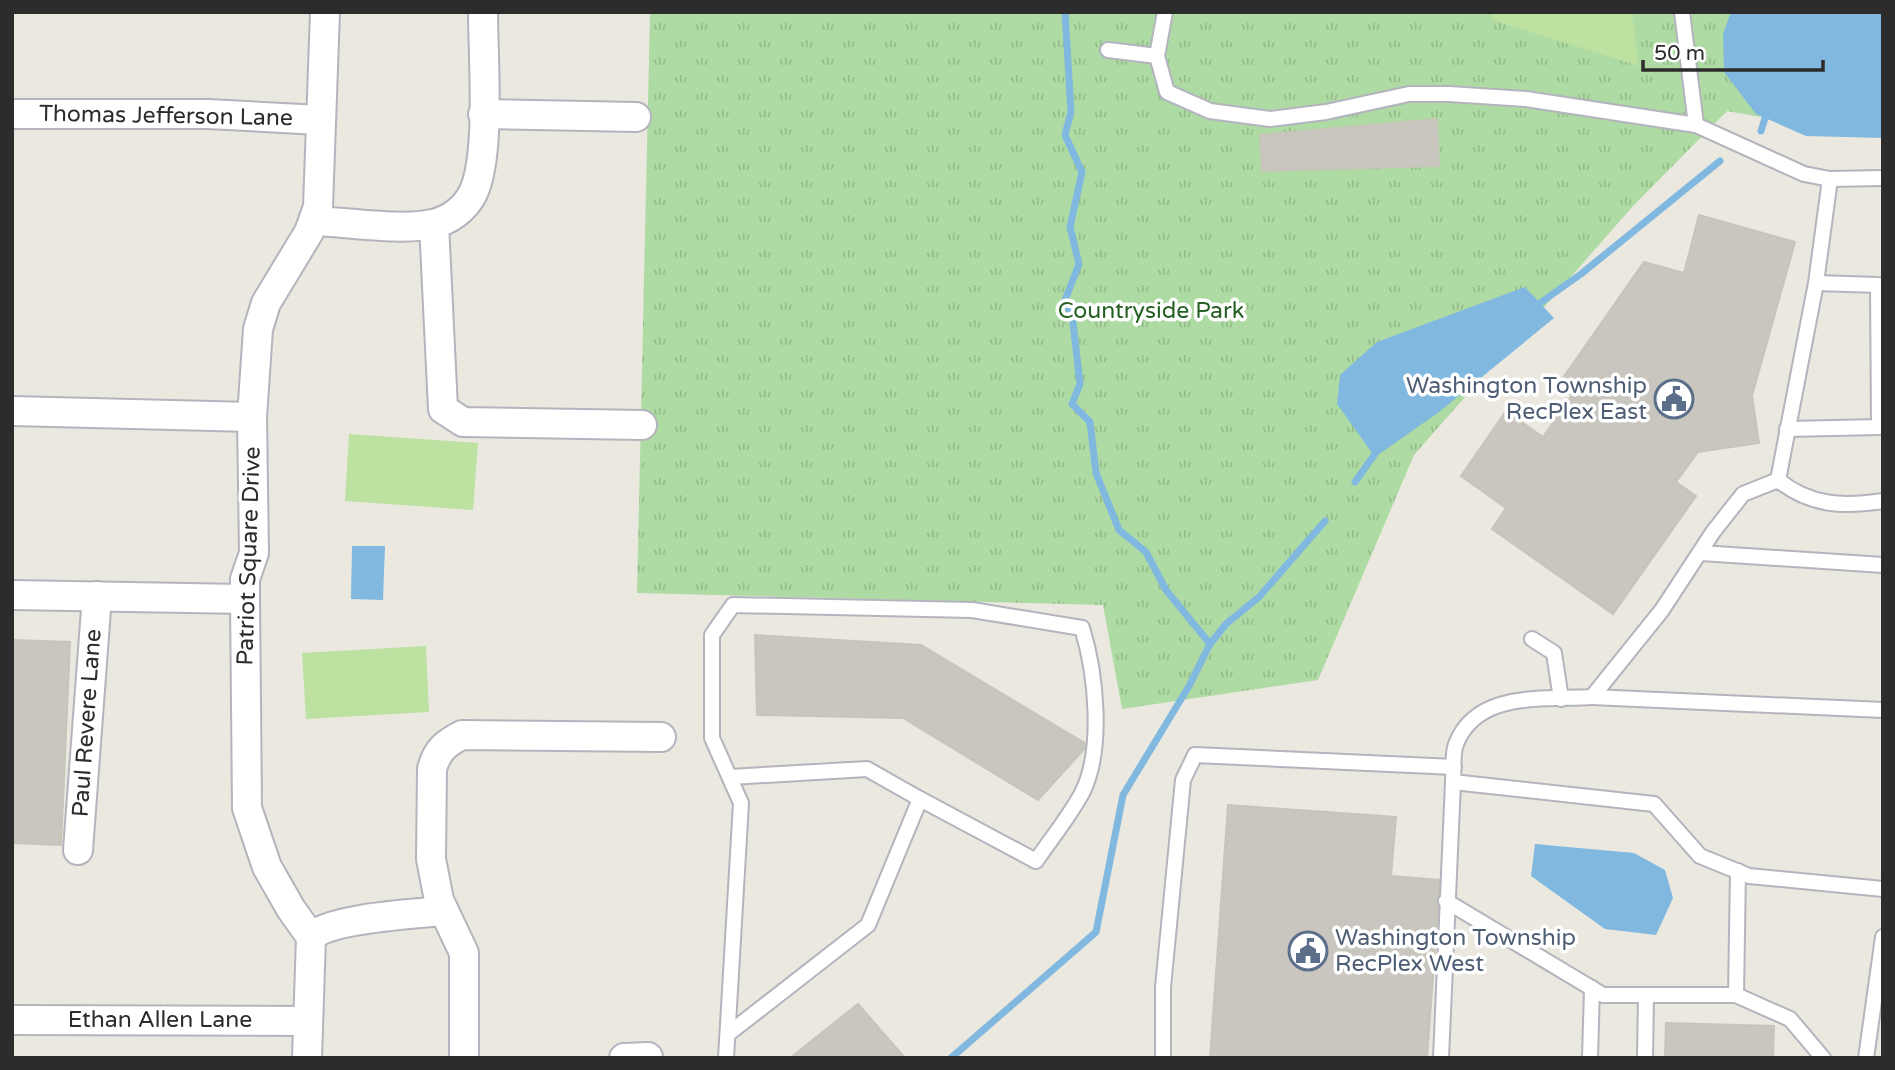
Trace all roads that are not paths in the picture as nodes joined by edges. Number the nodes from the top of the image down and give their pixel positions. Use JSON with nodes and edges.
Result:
{"nodes":[{"id":1,"x":325,"y":12,"type":"edge"},
{"id":2,"x":484,"y":12,"type":"edge"},
{"id":3,"x":1165,"y":12,"type":"edge"},
{"id":4,"x":1682,"y":12,"type":"edge"},
{"id":5,"x":1108,"y":50,"type":"dead end"},
{"id":6,"x":1157,"y":56,"type":"junction"},
{"id":7,"x":12,"y":114,"type":"edge"},
{"id":8,"x":483,"y":114,"type":"junction"},
{"id":9,"x":636,"y":117,"type":"dead end"},
{"id":10,"x":320,"y":120,"type":"junction"},
{"id":11,"x":1696,"y":125,"type":"junction"},
{"id":12,"x":1883,"y":178,"type":"edge"},
{"id":13,"x":1830,"y":179,"type":"junction"},
{"id":14,"x":314,"y":221,"type":"junction"},
{"id":15,"x":434,"y":224,"type":"junction"},
{"id":16,"x":1816,"y":283,"type":"junction"},
{"id":17,"x":12,"y":411,"type":"edge"},
{"id":18,"x":252,"y":417,"type":"junction"},
{"id":19,"x":642,"y":425,"type":"dead end"},
{"id":20,"x":1787,"y":429,"type":"junction"},
{"id":21,"x":1778,"y":480,"type":"junction"},
{"id":22,"x":1883,"y":501,"type":"edge"},
{"id":23,"x":1701,"y":553,"type":"junction"},
{"id":24,"x":1883,"y":565,"type":"edge"},
{"id":25,"x":12,"y":595,"type":"edge"},
{"id":26,"x":97,"y":596,"type":"junction"},
{"id":27,"x":245,"y":599,"type":"junction"},
{"id":28,"x":1532,"y":639,"type":"dead end"},
{"id":29,"x":1592,"y":697,"type":"junction"},
{"id":30,"x":1561,"y":699,"type":"junction"},
{"id":31,"x":1883,"y":710,"type":"edge"},
{"id":32,"x":661,"y":737,"type":"dead end"},
{"id":33,"x":1454,"y":767,"type":"junction"},
{"id":34,"x":730,"y":777,"type":"junction"},
{"id":35,"x":1452,"y":782,"type":"junction"},
{"id":36,"x":920,"y":799,"type":"junction"},
{"id":37,"x":78,"y":850,"type":"dead end"},
{"id":38,"x":1738,"y":871,"type":"junction"},
{"id":39,"x":1883,"y":889,"type":"edge"},
{"id":40,"x":1446,"y":901,"type":"junction"},
{"id":41,"x":443,"y":911,"type":"junction"},
{"id":42,"x":311,"y":937,"type":"junction"},
{"id":43,"x":1883,"y":937,"type":"edge"},
{"id":44,"x":1592,"y":988,"type":"junction"},
{"id":45,"x":1646,"y":995,"type":"junction"},
{"id":46,"x":1736,"y":995,"type":"junction"},
{"id":47,"x":12,"y":1020,"type":"edge"},
{"id":48,"x":307,"y":1021,"type":"junction"},
{"id":49,"x":727,"y":1034,"type":"junction"},
{"id":50,"x":648,"y":1057,"type":"edge"},
{"id":51,"x":307,"y":1058,"type":"edge"},
{"id":52,"x":464,"y":1058,"type":"edge"},
{"id":53,"x":624,"y":1058,"type":"edge"},
{"id":54,"x":726,"y":1058,"type":"edge"},
{"id":55,"x":1163,"y":1058,"type":"edge"},
{"id":56,"x":1441,"y":1058,"type":"edge"},
{"id":57,"x":1590,"y":1058,"type":"edge"},
{"id":58,"x":1645,"y":1058,"type":"edge"},
{"id":59,"x":1823,"y":1058,"type":"edge"},
{"id":60,"x":1866,"y":1058,"type":"edge"}],
"edges":[{"from":1,"to":10,"type":"street","name":"Patriot Square Drive"},
{"from":2,"to":8,"type":"street"},
{"from":3,"to":6,"type":"lane"},
{"from":4,"to":11,"type":"lane"},
{"from":5,"to":6,"type":"lane"},
{"from":6,"to":11,"type":"lane"},
{"from":7,"to":10,"type":"street","name":"Thomas Jefferson Lane"},
{"from":8,"to":9,"type":"street"},
{"from":8,"to":15,"type":"street"},
{"from":10,"to":14,"type":"street","name":"Patriot Square Drive"},
{"from":11,"to":13,"type":"lane"},
{"from":12,"to":13,"type":"lane"},
{"from":13,"to":16,"type":"lane"},
{"from":14,"to":15,"type":"street"},
{"from":14,"to":18,"type":"street","name":"Patriot Square Drive"},
{"from":15,"to":19,"type":"street"},
{"from":16,"to":20,"type":"lane"},
{"from":16,"to":20,"type":"lane"},
{"from":17,"to":18,"type":"street"},
{"from":18,"to":27,"type":"street","name":"Patriot Square Drive"},
{"from":20,"to":21,"type":"lane"},
{"from":21,"to":22,"type":"lane"},
{"from":21,"to":23,"type":"lane"},
{"from":23,"to":24,"type":"lane"},
{"from":23,"to":29,"type":"lane"},
{"from":25,"to":26,"type":"street"},
{"from":26,"to":27,"type":"street"},
{"from":26,"to":37,"type":"street","name":"Paul Revere Lane"},
{"from":27,"to":42,"type":"street","name":"Patriot Square Drive"},
{"from":28,"to":30,"type":"lane"},
{"from":29,"to":30,"type":"lane"},
{"from":29,"to":31,"type":"lane"},
{"from":30,"to":33,"type":"lane"},
{"from":32,"to":41,"type":"street"},
{"from":33,"to":35,"type":"lane"},
{"from":33,"to":55,"type":"lane"},
{"from":34,"to":36,"type":"lane"},
{"from":34,"to":36,"type":"lane"},
{"from":34,"to":49,"type":"lane"},
{"from":35,"to":38,"type":"lane"},
{"from":35,"to":40,"type":"lane"},
{"from":36,"to":49,"type":"lane"},
{"from":38,"to":39,"type":"lane"},
{"from":38,"to":46,"type":"lane"},
{"from":40,"to":44,"type":"lane"},
{"from":40,"to":56,"type":"lane"},
{"from":41,"to":42,"type":"street"},
{"from":41,"to":52,"type":"street"},
{"from":42,"to":48,"type":"street"},
{"from":43,"to":60,"type":"lane"},
{"from":44,"to":45,"type":"lane"},
{"from":44,"to":57,"type":"lane"},
{"from":45,"to":46,"type":"lane"},
{"from":45,"to":58,"type":"lane"},
{"from":46,"to":59,"type":"lane"},
{"from":47,"to":48,"type":"street","name":"Ethan Allen Lane"},
{"from":48,"to":51,"type":"street"},
{"from":49,"to":54,"type":"lane"},
{"from":50,"to":53,"type":"street"}]}
